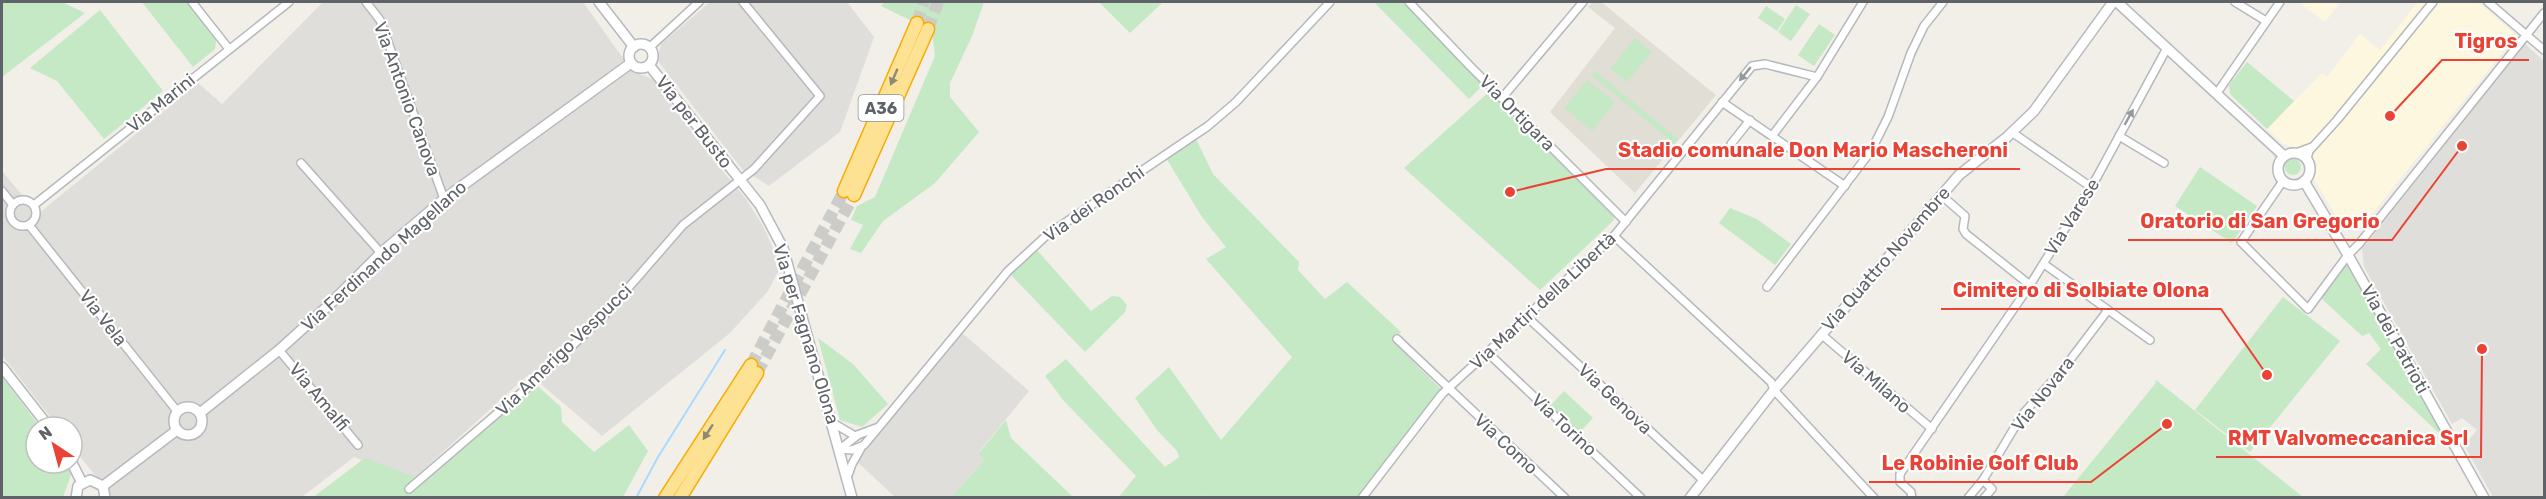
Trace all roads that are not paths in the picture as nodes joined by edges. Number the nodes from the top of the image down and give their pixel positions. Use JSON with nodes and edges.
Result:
{"nodes":[{"id":1,"x":192,"y":2,"type":"edge"},
{"id":2,"x":289,"y":2,"type":"edge"},
{"id":3,"x":366,"y":2,"type":"edge"},
{"id":4,"x":599,"y":2,"type":"edge"},
{"id":5,"x":699,"y":2,"type":"edge"},
{"id":6,"x":743,"y":2,"type":"edge"},
{"id":7,"x":1330,"y":2,"type":"edge"},
{"id":8,"x":1409,"y":2,"type":"edge"},
{"id":9,"x":1582,"y":2,"type":"edge"},
{"id":10,"x":1863,"y":2,"type":"edge"},
{"id":11,"x":1943,"y":2,"type":"edge"},
{"id":12,"x":2115,"y":2,"type":"edge"},
{"id":13,"x":2235,"y":2,"type":"edge"},
{"id":14,"x":2280,"y":2,"type":"edge"},
{"id":15,"x":2433,"y":2,"type":"edge"},
{"id":16,"x":2488,"y":2,"type":"edge"},
{"id":17,"x":2544,"y":13,"type":"edge"},
{"id":18,"x":2266,"y":21,"type":"junction"},
{"id":19,"x":922,"y":26,"type":"tunnel mouth"},
{"id":20,"x":2526,"y":35,"type":"junction"},
{"id":21,"x":634,"y":47,"type":"junction"},
{"id":22,"x":649,"y":48,"type":"junction"},
{"id":23,"x":2167,"y":48,"type":"junction"},
{"id":24,"x":229,"y":49,"type":"junction"},
{"id":25,"x":2544,"y":50,"type":"edge"},
{"id":26,"x":631,"y":63,"type":"junction"},
{"id":27,"x":649,"y":65,"type":"junction"},
{"id":28,"x":1817,"y":77,"type":"junction"},
{"id":29,"x":2217,"y":93,"type":"junction"},
{"id":30,"x":1502,"y":98,"type":"junction"},
{"id":31,"x":1722,"y":102,"type":"junction"},
{"id":32,"x":1750,"y":120,"type":"junction"},
{"id":33,"x":2013,"y":133,"type":"junction"},
{"id":34,"x":1772,"y":136,"type":"junction"},
{"id":35,"x":2119,"y":136,"type":"junction"},
{"id":36,"x":2312,"y":147,"type":"junction"},
{"id":37,"x":1734,"y":149,"type":"dead end"},
{"id":38,"x":2296,"y":153,"type":"junction"},
{"id":39,"x":2284,"y":156,"type":"junction"},
{"id":40,"x":2307,"y":159,"type":"junction"},
{"id":41,"x":301,"y":163,"type":"dead end"},
{"id":42,"x":2164,"y":164,"type":"dead end"},
{"id":43,"x":739,"y":180,"type":"junction"},
{"id":44,"x":2283,"y":181,"type":"junction"},
{"id":45,"x":2304,"y":181,"type":"junction"},
{"id":46,"x":1845,"y":186,"type":"junction"},
{"id":47,"x":2091,"y":187,"type":"junction"},
{"id":48,"x":2,"y":191,"type":"edge"},
{"id":49,"x":849,"y":193,"type":"tunnel mouth"},
{"id":50,"x":1941,"y":195,"type":"junction"},
{"id":51,"x":444,"y":199,"type":"junction"},
{"id":52,"x":13,"y":205,"type":"junction"},
{"id":53,"x":34,"y":206,"type":"junction"},
{"id":54,"x":1626,"y":222,"type":"junction"},
{"id":55,"x":29,"y":225,"type":"junction"},
{"id":56,"x":1614,"y":236,"type":"junction"},
{"id":57,"x":381,"y":253,"type":"junction"},
{"id":58,"x":2348,"y":255,"type":"junction"},
{"id":59,"x":2044,"y":264,"type":"junction"},
{"id":60,"x":2030,"y":285,"type":"junction"},
{"id":61,"x":1767,"y":287,"type":"dead end"},
{"id":62,"x":2108,"y":310,"type":"junction"},
{"id":63,"x":1527,"y":317,"type":"junction"},
{"id":64,"x":1821,"y":334,"type":"junction"},
{"id":65,"x":1397,"y":339,"type":"dead end"},
{"id":66,"x":2150,"y":340,"type":"dead end"},
{"id":67,"x":279,"y":350,"type":"junction"},
{"id":68,"x":1488,"y":353,"type":"junction"},
{"id":69,"x":2,"y":367,"type":"edge"},
{"id":70,"x":1447,"y":390,"type":"junction"},
{"id":71,"x":1774,"y":390,"type":"junction"},
{"id":72,"x":177,"y":411,"type":"junction"},
{"id":73,"x":200,"y":412,"type":"junction"},
{"id":74,"x":40,"y":415,"type":"edge"},
{"id":75,"x":833,"y":423,"type":"junction"},
{"id":76,"x":879,"y":427,"type":"junction"},
{"id":77,"x":1932,"y":429,"type":"junction"},
{"id":78,"x":177,"y":430,"type":"junction"},
{"id":79,"x":858,"y":435,"type":"junction"},
{"id":80,"x":358,"y":445,"type":"dead end"},
{"id":81,"x":864,"y":445,"type":"junction"},
{"id":82,"x":840,"y":449,"type":"junction"},
{"id":83,"x":78,"y":475,"type":"edge"},
{"id":84,"x":847,"y":478,"type":"junction"},
{"id":85,"x":1983,"y":480,"type":"junction"},
{"id":86,"x":1704,"y":481,"type":"junction"},
{"id":87,"x":82,"y":483,"type":"junction"},
{"id":88,"x":103,"y":486,"type":"junction"},
{"id":89,"x":409,"y":489,"type":"dead end"},
{"id":90,"x":76,"y":498,"type":"edge"},
{"id":91,"x":105,"y":498,"type":"edge"},
{"id":92,"x":665,"y":498,"type":"edge"},
{"id":93,"x":680,"y":498,"type":"edge"},
{"id":94,"x":852,"y":498,"type":"edge"},
{"id":95,"x":1362,"y":498,"type":"edge"},
{"id":96,"x":1565,"y":498,"type":"edge"},
{"id":97,"x":1641,"y":498,"type":"edge"},
{"id":98,"x":1690,"y":498,"type":"edge"},
{"id":99,"x":1874,"y":498,"type":"edge"},
{"id":100,"x":1912,"y":498,"type":"edge"},
{"id":101,"x":1968,"y":498,"type":"edge"},
{"id":102,"x":1984,"y":498,"type":"edge"},
{"id":103,"x":2484,"y":498,"type":"edge"}],
"edges":[{"from":1,"to":24,"type":"street"},
{"from":2,"to":24,"type":"street","name":"Via Marini"},
{"from":3,"to":51,"type":"street","name":"Via Antonio Canova"},
{"from":4,"to":21,"type":"street"},
{"from":5,"to":22,"type":"street"},
{"from":6,"to":43,"type":"street","name":"Via Amerigo Vespucci"},
{"from":7,"to":76,"type":"street","name":"Via dei Ronchi"},
{"from":8,"to":30,"type":"street","name":"Via Ortigara"},
{"from":9,"to":30,"type":"street"},
{"from":10,"to":28,"type":"street"},
{"from":11,"to":46,"type":"street"},
{"from":12,"to":23,"type":"street"},
{"from":12,"to":33,"type":"street","name":"Via Quattro Novembre"},
{"from":13,"to":18,"type":"street"},
{"from":14,"to":18,"type":"street"},
{"from":15,"to":36,"type":"street"},
{"from":16,"to":20,"type":"street"},
{"from":17,"to":20,"type":"street"},
{"from":18,"to":29,"type":"street"},
{"from":19,"to":49,"type":"highway","number":"A36"},
{"from":20,"to":25,"type":"street"},
{"from":20,"to":58,"type":"street"},
{"from":21,"to":22,"type":"street"},
{"from":21,"to":26,"type":"street"},
{"from":22,"to":27,"type":"street","name":"Via per Busto"},
{"from":23,"to":29,"type":"street"},
{"from":35,"to":23,"type":"street","name":"Via Varese","one_way":true},
{"from":24,"to":53,"type":"street","name":"Via Marini"},
{"from":26,"to":27,"type":"street","name":"Via per Busto"},
{"from":26,"to":51,"type":"street","name":"Via Ferdinando Magellano"},
{"from":27,"to":43,"type":"street","name":"Via per Busto"},
{"from":28,"to":31,"type":"street","name":"Via Martiri della Libertà","one_way":true},
{"from":28,"to":34,"type":"street"},
{"from":29,"to":39,"type":"street"},
{"from":30,"to":54,"type":"street","name":"Via Ortigara"},
{"from":31,"to":32,"type":"street"},
{"from":31,"to":54,"type":"street","name":"Via Martiri della Libertà"},
{"from":32,"to":34,"type":"street"},
{"from":32,"to":37,"type":"street"},
{"from":33,"to":47,"type":"street"},
{"from":33,"to":50,"type":"street","name":"Via Quattro Novembre"},
{"from":34,"to":46,"type":"street"},
{"from":35,"to":42,"type":"street"},
{"from":35,"to":47,"type":"street","name":"Via Varese"},
{"from":36,"to":38,"type":"street"},
{"from":36,"to":40,"type":"street"},
{"from":38,"to":39,"type":"street"},
{"from":38,"to":40,"type":"street"},
{"from":39,"to":44,"type":"street"},
{"from":40,"to":45,"type":"street"},
{"from":41,"to":57,"type":"street"},
{"from":43,"to":75,"type":"street","name":"Via per Fagnano Olona"},
{"from":43,"to":89,"type":"street","name":"Via Amerigo Vespucci"},
{"from":44,"to":45,"type":"street"},
{"from":44,"to":58,"type":"street"},
{"from":45,"to":58,"type":"street","name":"Via dei Patrioti"},
{"from":46,"to":61,"type":"street"},
{"from":47,"to":59,"type":"street","name":"Via Varese"},
{"from":48,"to":52,"type":"street","name":"Via Vela"},
{"from":50,"to":60,"type":"street"},
{"from":50,"to":64,"type":"street","name":"Via Quattro Novembre"},
{"from":51,"to":57,"type":"street","name":"Via Ferdinando Magellano"},
{"from":52,"to":53,"type":"street"},
{"from":52,"to":55,"type":"street","name":"Via Vela"},
{"from":53,"to":55,"type":"street"},
{"from":54,"to":56,"type":"street","name":"Via Martiri della Libertà"},
{"from":55,"to":72,"type":"street","name":"Via Vela"},
{"from":56,"to":63,"type":"street","name":"Via Martiri della Libertà"},
{"from":56,"to":71,"type":"street"},
{"from":57,"to":67,"type":"street","name":"Via Ferdinando Magellano"},
{"from":58,"to":103,"type":"street","name":"Via dei Patrioti"},
{"from":59,"to":60,"type":"street","name":"Via Varese"},
{"from":59,"to":62,"type":"street"},
{"from":60,"to":77,"type":"street","name":"Via Varese"},
{"from":62,"to":66,"type":"street"},
{"from":62,"to":85,"type":"street","name":"Via Novara"},
{"from":63,"to":68,"type":"street","name":"Via Martiri della Libertà"},
{"from":63,"to":86,"type":"street","name":"Via Genova"},
{"from":64,"to":71,"type":"street","name":"Via Quattro Novembre"},
{"from":64,"to":77,"type":"street","name":"Via Milano"},
{"from":65,"to":70,"type":"street","name":"Via Como"},
{"from":67,"to":73,"type":"street","name":"Via Ferdinando Magellano"},
{"from":67,"to":80,"type":"street","name":"Via Amalfi"},
{"from":68,"to":70,"type":"street","name":"Via Martiri della Libertà"},
{"from":68,"to":97,"type":"street","name":"Via Torino"},
{"from":69,"to":74,"type":"street"},
{"from":70,"to":95,"type":"street","name":"Via Martiri della Libertà"},
{"from":70,"to":96,"type":"street","name":"Via Como"},
{"from":71,"to":86,"type":"street","name":"Via Quattro Novembre"},
{"from":71,"to":99,"type":"street"},
{"from":72,"to":73,"type":"street"},
{"from":72,"to":78,"type":"street"},
{"from":73,"to":78,"type":"street","name":"Via Ferdinando Magellano"},
{"from":75,"to":79,"type":"street"},
{"from":75,"to":82,"type":"street","name":"Via per Fagnano Olona"},
{"from":76,"to":79,"type":"street"},
{"from":76,"to":81,"type":"street","name":"Via dei Ronchi"},
{"from":77,"to":100,"type":"street","name":"Via Varese"},
{"from":78,"to":88,"type":"street","name":"Via Ferdinando Magellano"},
{"from":79,"to":82,"type":"street"},
{"from":81,"to":82,"type":"street"},
{"from":81,"to":84,"type":"street","name":"Via dei Ronchi"},
{"from":82,"to":84,"type":"street","name":"Via per Fagnano Olona"},
{"from":83,"to":87,"type":"street"},
{"from":84,"to":94,"type":"street","name":"Via per Fagnano Olona"},
{"from":85,"to":101,"type":"street","name":"Via Novara"},
{"from":85,"to":102,"type":"street"},
{"from":86,"to":98,"type":"street","name":"Via Quattro Novembre"},
{"from":87,"to":88,"type":"street"},
{"from":87,"to":90,"type":"street"},
{"from":88,"to":91,"type":"street"},
{"from":93,"to":92,"type":"highway","one_way":true}]}
